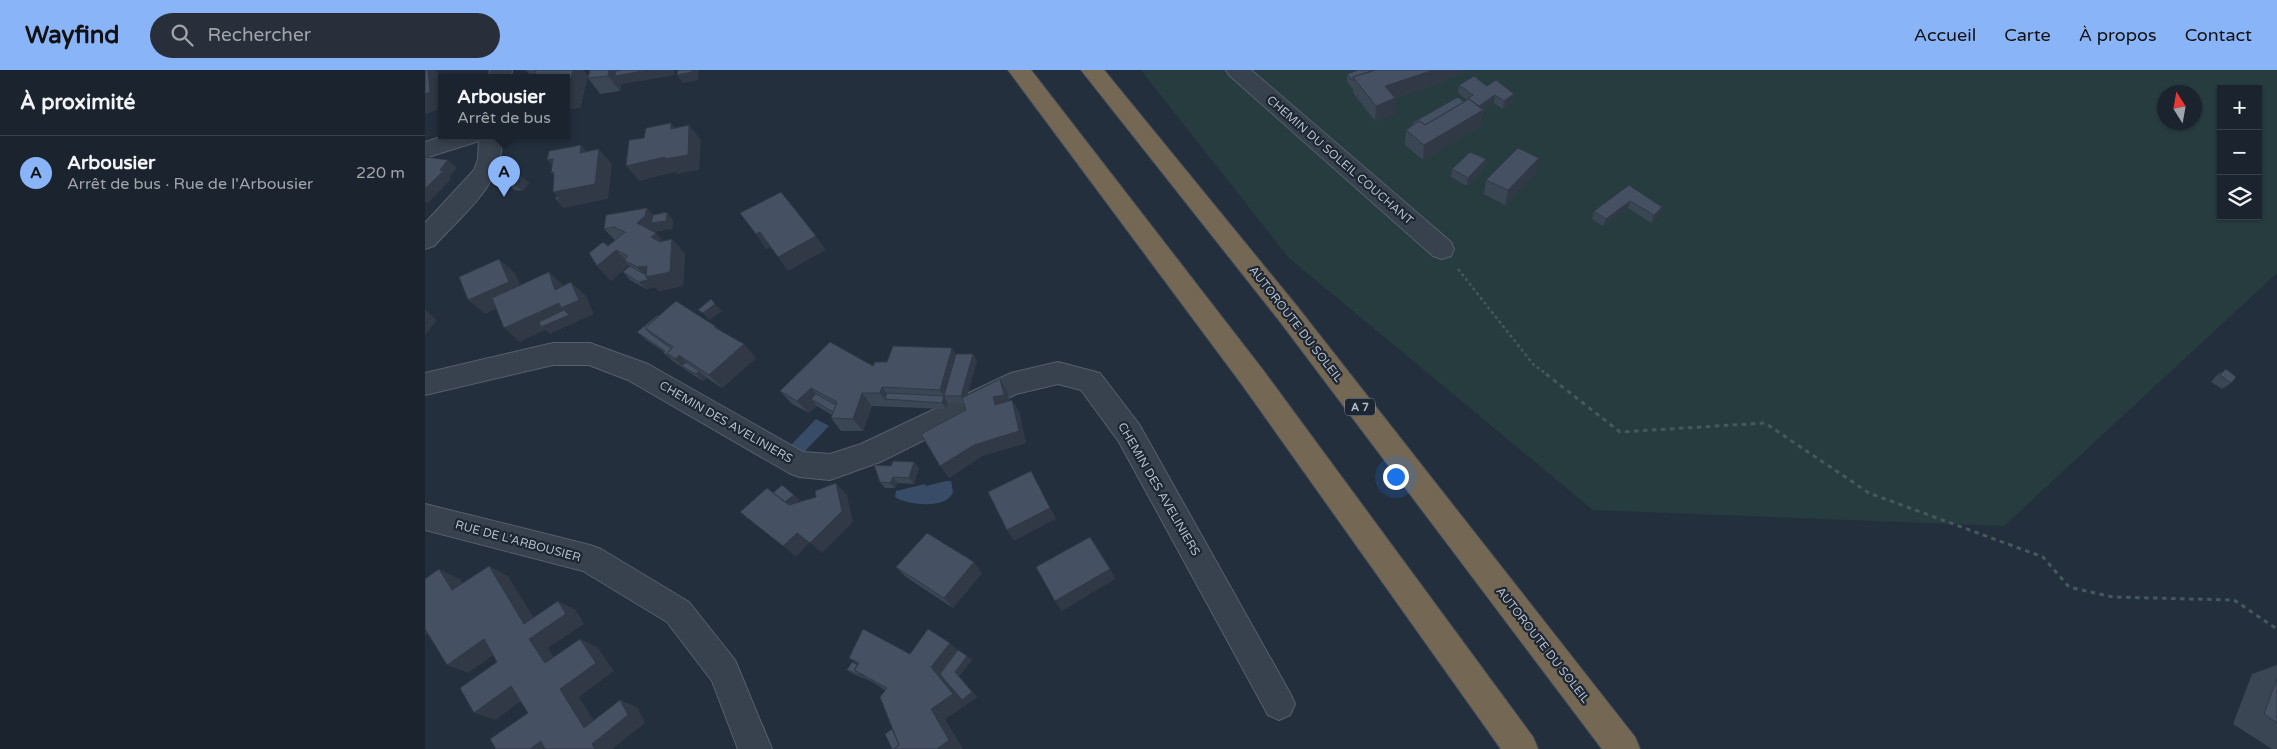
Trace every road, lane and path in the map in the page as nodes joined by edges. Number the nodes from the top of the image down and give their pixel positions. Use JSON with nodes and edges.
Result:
{"nodes":[{"id":1,"x":1019,"y":70,"type":"edge"},
{"id":2,"x":1092,"y":70,"type":"edge"},
{"id":3,"x":1237,"y":70,"type":"edge"},
{"id":4,"x":461,"y":139,"type":"edge"},
{"id":5,"x":491,"y":139,"type":"edge"},
{"id":6,"x":425,"y":150,"type":"edge"},
{"id":7,"x":425,"y":239,"type":"edge"},
{"id":8,"x":1442,"y":250,"type":"joint"},
{"id":9,"x":425,"y":384,"type":"edge"},
{"id":10,"x":425,"y":517,"type":"edge"},
{"id":11,"x":2277,"y":630,"type":"edge"},
{"id":12,"x":1279,"y":704,"type":"dead end"},
{"id":13,"x":755,"y":749,"type":"edge"},
{"id":14,"x":1521,"y":749,"type":"edge"},
{"id":15,"x":1623,"y":749,"type":"edge"}],
"edges":[{"from":1,"to":14,"type":"highway"},
{"from":2,"to":15,"type":"highway","name":"AUTOROUTE DU SOLEIL","number":"A 7"},
{"from":3,"to":8,"type":"street","name":"CHEMIN DU SOLEIL COUCHANT"},
{"from":4,"to":6,"type":"street"},
{"from":5,"to":7,"type":"street"},
{"from":8,"to":11,"type":"path"},
{"from":9,"to":12,"type":"street","name":"CHEMIN DES AVELINIERS"},
{"from":10,"to":13,"type":"street","name":"RUE DE L'ARBOUSIER"}]}
